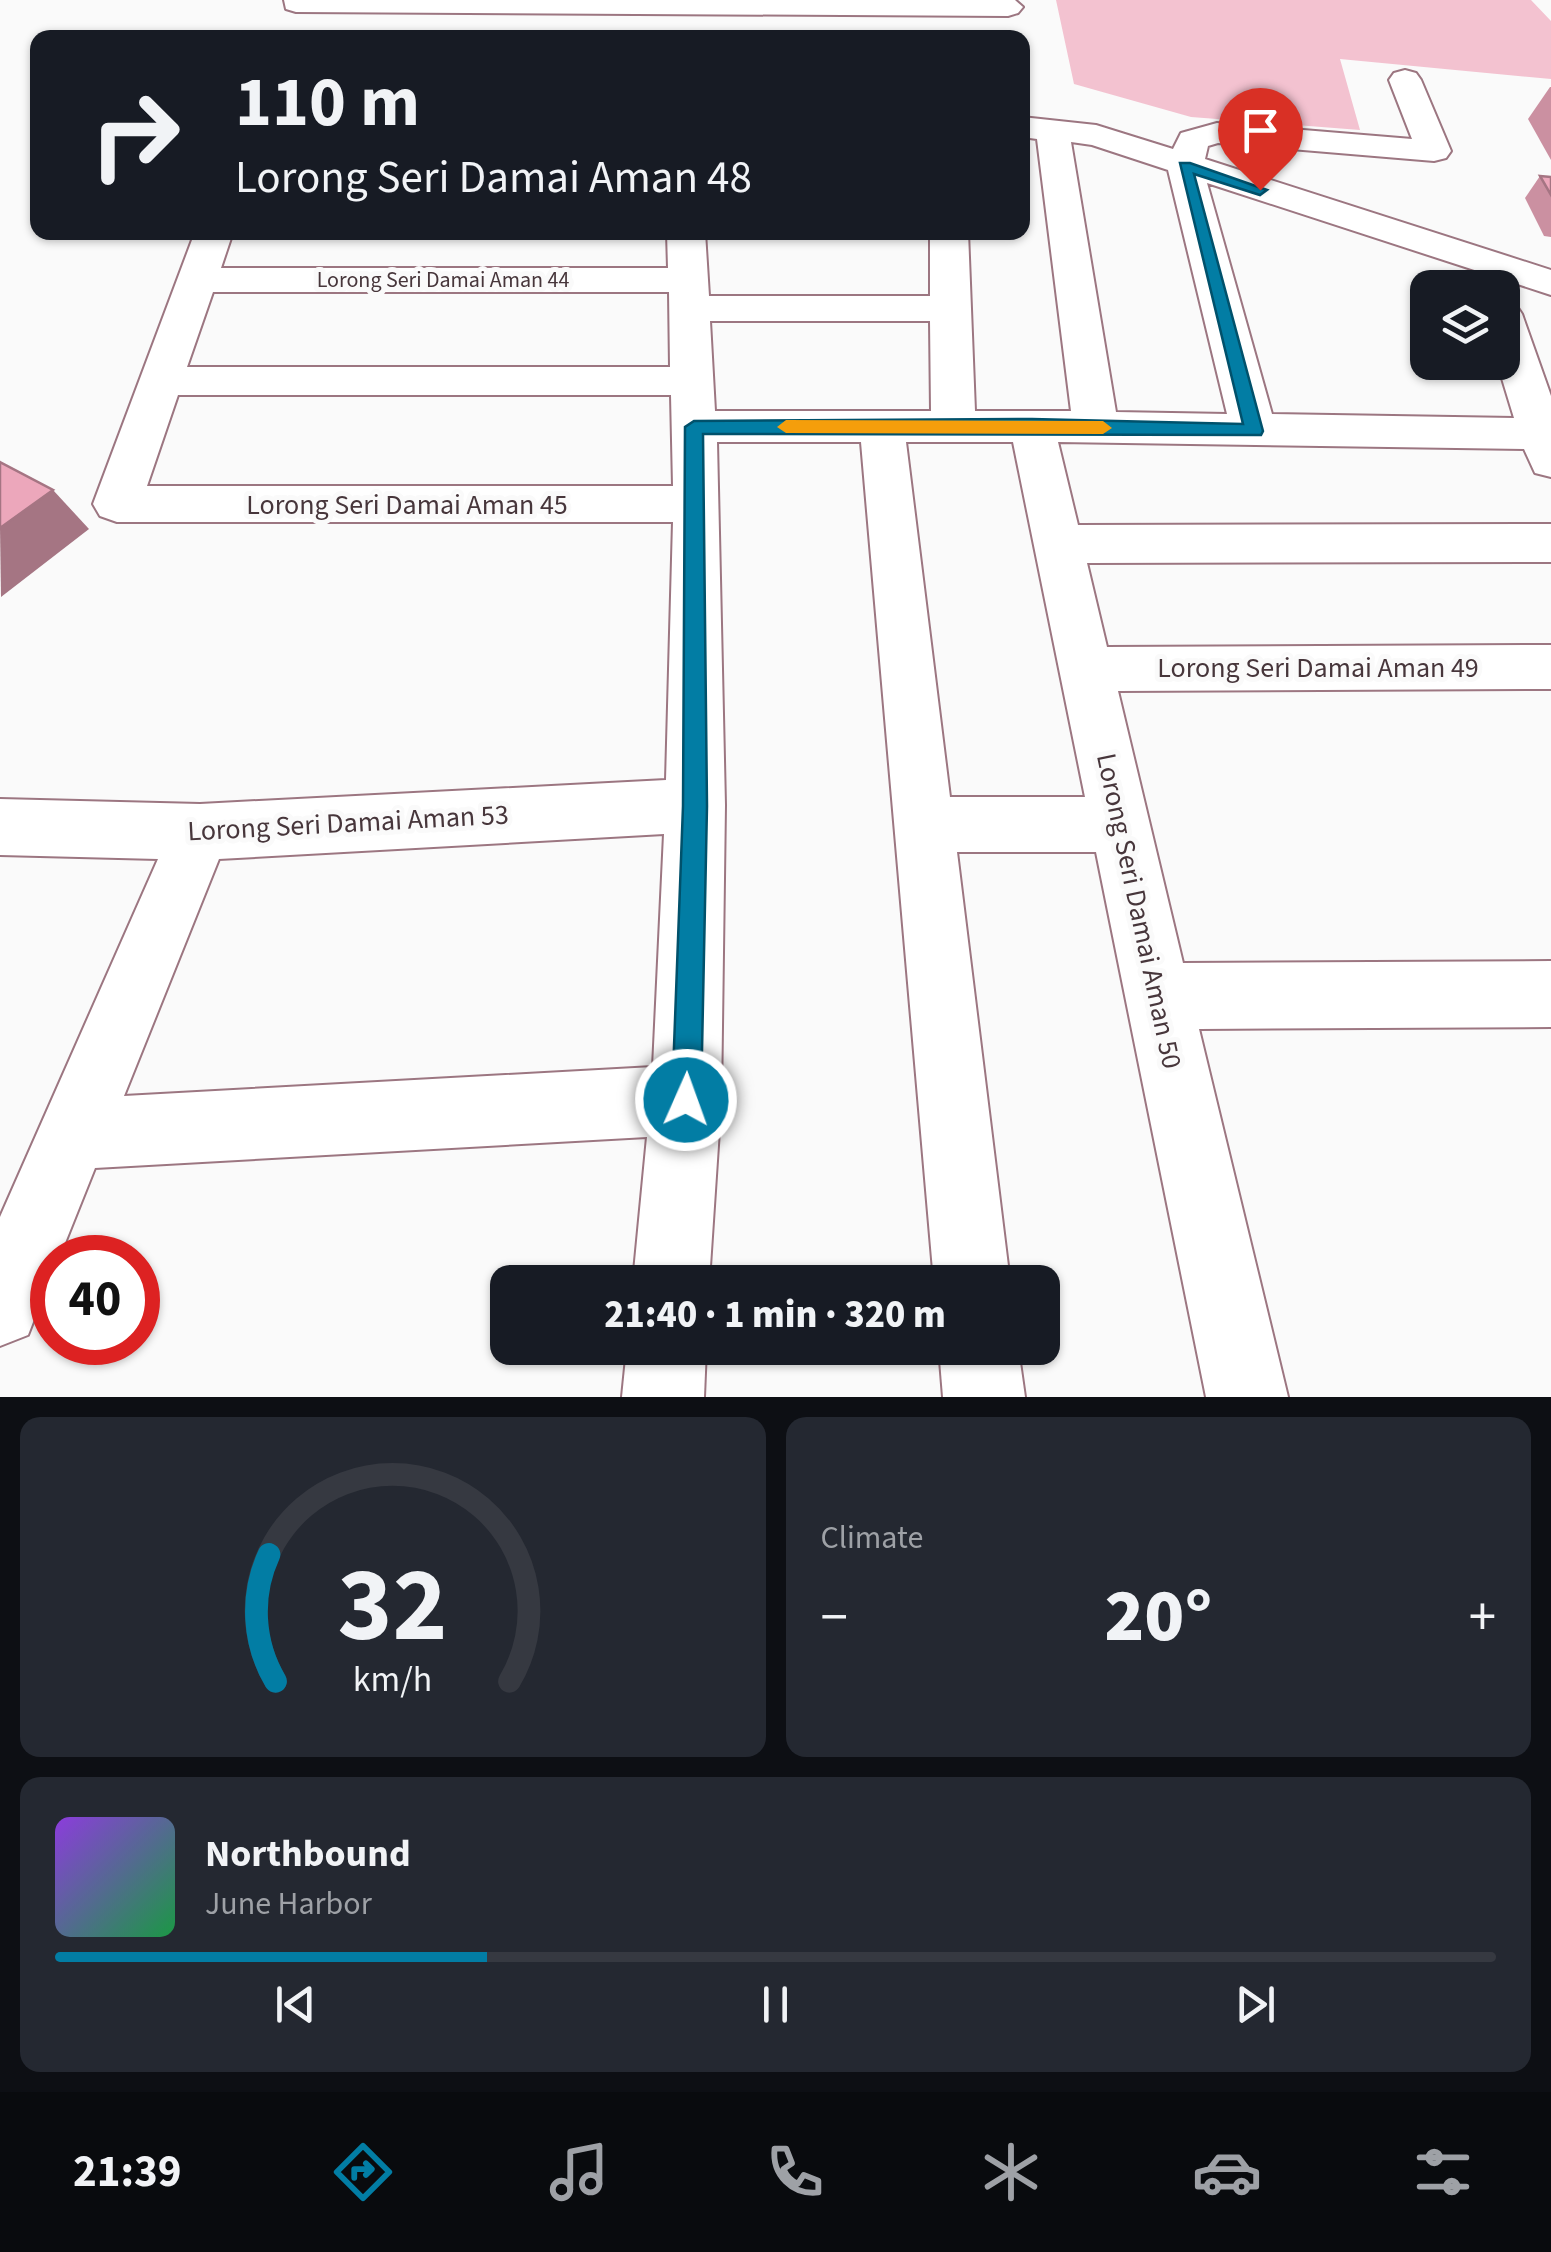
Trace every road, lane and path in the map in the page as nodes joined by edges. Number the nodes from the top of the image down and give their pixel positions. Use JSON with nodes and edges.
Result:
{"nodes":[{"id":1,"x":297,"y":1,"type":"edge"},
{"id":2,"x":680,"y":1,"type":"edge"},
{"id":3,"x":1008,"y":4,"type":"edge"},
{"id":4,"x":287,"y":30,"type":"edge"},
{"id":5,"x":681,"y":30,"type":"edge"},
{"id":6,"x":1012,"y":30,"type":"edge"},
{"id":7,"x":1405,"y":80,"type":"dead end"},
{"id":8,"x":1035,"y":127,"type":"edge"},
{"id":9,"x":1185,"y":166,"type":"junction"},
{"id":10,"x":211,"y":240,"type":"edge"},
{"id":11,"x":948,"y":240,"type":"edge"},
{"id":12,"x":1476,"y":270,"type":"edge"},
{"id":13,"x":688,"y":273,"type":"edge"},
{"id":14,"x":1520,"y":279,"type":"edge"},
{"id":15,"x":198,"y":280,"type":"junction"},
{"id":16,"x":1551,"y":284,"type":"edge"},
{"id":17,"x":950,"y":309,"type":"junction"},
{"id":18,"x":1520,"y":369,"type":"edge"},
{"id":19,"x":161,"y":381,"type":"junction"},
{"id":20,"x":693,"y":404,"type":"junction"},
{"id":21,"x":882,"y":426,"type":"junction"},
{"id":22,"x":953,"y":426,"type":"junction"},
{"id":23,"x":1032,"y":426,"type":"junction"},
{"id":24,"x":1096,"y":428,"type":"junction"},
{"id":25,"x":1254,"y":431,"type":"junction"},
{"id":26,"x":1546,"y":448,"type":"edge"},
{"id":27,"x":697,"y":504,"type":"junction"},
{"id":28,"x":1058,"y":544,"type":"junction"},
{"id":29,"x":1551,"y":544,"type":"edge"},
{"id":30,"x":1551,"y":666,"type":"edge"},
{"id":31,"x":1086,"y":669,"type":"junction"},
{"id":32,"x":695,"y":806,"type":"junction"},
{"id":33,"x":1120,"y":824,"type":"junction"},
{"id":34,"x":924,"y":825,"type":"junction"},
{"id":35,"x":0,"y":827,"type":"edge"},
{"id":36,"x":200,"y":832,"type":"junction"},
{"id":37,"x":1551,"y":994,"type":"edge"},
{"id":38,"x":1158,"y":996,"type":"junction"},
{"id":39,"x":686,"y":1100,"type":"junction"},
{"id":40,"x":73,"y":1134,"type":"junction"},
{"id":41,"x":672,"y":1265,"type":"edge"},
{"id":42,"x":970,"y":1265,"type":"edge"},
{"id":43,"x":0,"y":1308,"type":"edge"},
{"id":44,"x":666,"y":1365,"type":"edge"},
{"id":45,"x":981,"y":1365,"type":"edge"},
{"id":46,"x":663,"y":1397,"type":"edge"},
{"id":47,"x":984,"y":1397,"type":"edge"},
{"id":48,"x":1246,"y":1397,"type":"edge"}],
"edges":[{"from":1,"to":2,"type":"street"},
{"from":1,"to":4,"type":"street"},
{"from":2,"to":3,"type":"street"},
{"from":2,"to":5,"type":"street"},
{"from":3,"to":6,"type":"street"},
{"from":7,"to":9,"type":"street"},
{"from":8,"to":9,"type":"street"},
{"from":8,"to":24,"type":"street"},
{"from":9,"to":12,"type":"street"},
{"from":9,"to":25,"type":"street"},
{"from":10,"to":15,"type":"street"},
{"from":11,"to":17,"type":"street"},
{"from":13,"to":15,"type":"street","name":"Lorong Seri Damai Aman 44"},
{"from":13,"to":17,"type":"street","name":"Lorong Seri Damai Aman 44"},
{"from":13,"to":20,"type":"street"},
{"from":14,"to":16,"type":"street"},
{"from":15,"to":19,"type":"street"},
{"from":17,"to":22,"type":"street"},
{"from":18,"to":26,"type":"street"},
{"from":19,"to":20,"type":"street"},
{"from":19,"to":27,"type":"street","name":"Lorong Seri Damai Aman 45"},
{"from":20,"to":21,"type":"street"},
{"from":20,"to":27,"type":"street"},
{"from":21,"to":22,"type":"street"},
{"from":21,"to":34,"type":"street"},
{"from":22,"to":23,"type":"street"},
{"from":23,"to":24,"type":"street"},
{"from":23,"to":28,"type":"street","name":"Lorong Seri Damai Aman 50"},
{"from":24,"to":25,"type":"street"},
{"from":25,"to":26,"type":"street"},
{"from":27,"to":32,"type":"street"},
{"from":28,"to":29,"type":"street"},
{"from":28,"to":31,"type":"street","name":"Lorong Seri Damai Aman 50"},
{"from":30,"to":31,"type":"street","name":"Lorong Seri Damai Aman 49"},
{"from":31,"to":33,"type":"street","name":"Lorong Seri Damai Aman 50"},
{"from":32,"to":36,"type":"street","name":"Lorong Seri Damai Aman 53"},
{"from":32,"to":39,"type":"street"},
{"from":33,"to":34,"type":"street"},
{"from":33,"to":38,"type":"street","name":"Lorong Seri Damai Aman 50"},
{"from":34,"to":42,"type":"street"},
{"from":35,"to":36,"type":"street","name":"Lorong Seri Damai Aman 53"},
{"from":36,"to":40,"type":"street"},
{"from":37,"to":38,"type":"street"},
{"from":38,"to":48,"type":"street","name":"Lorong Seri Damai Aman 50"},
{"from":39,"to":40,"type":"street"},
{"from":39,"to":41,"type":"street"},
{"from":40,"to":43,"type":"street"},
{"from":44,"to":46,"type":"street"},
{"from":45,"to":47,"type":"street"}]}
